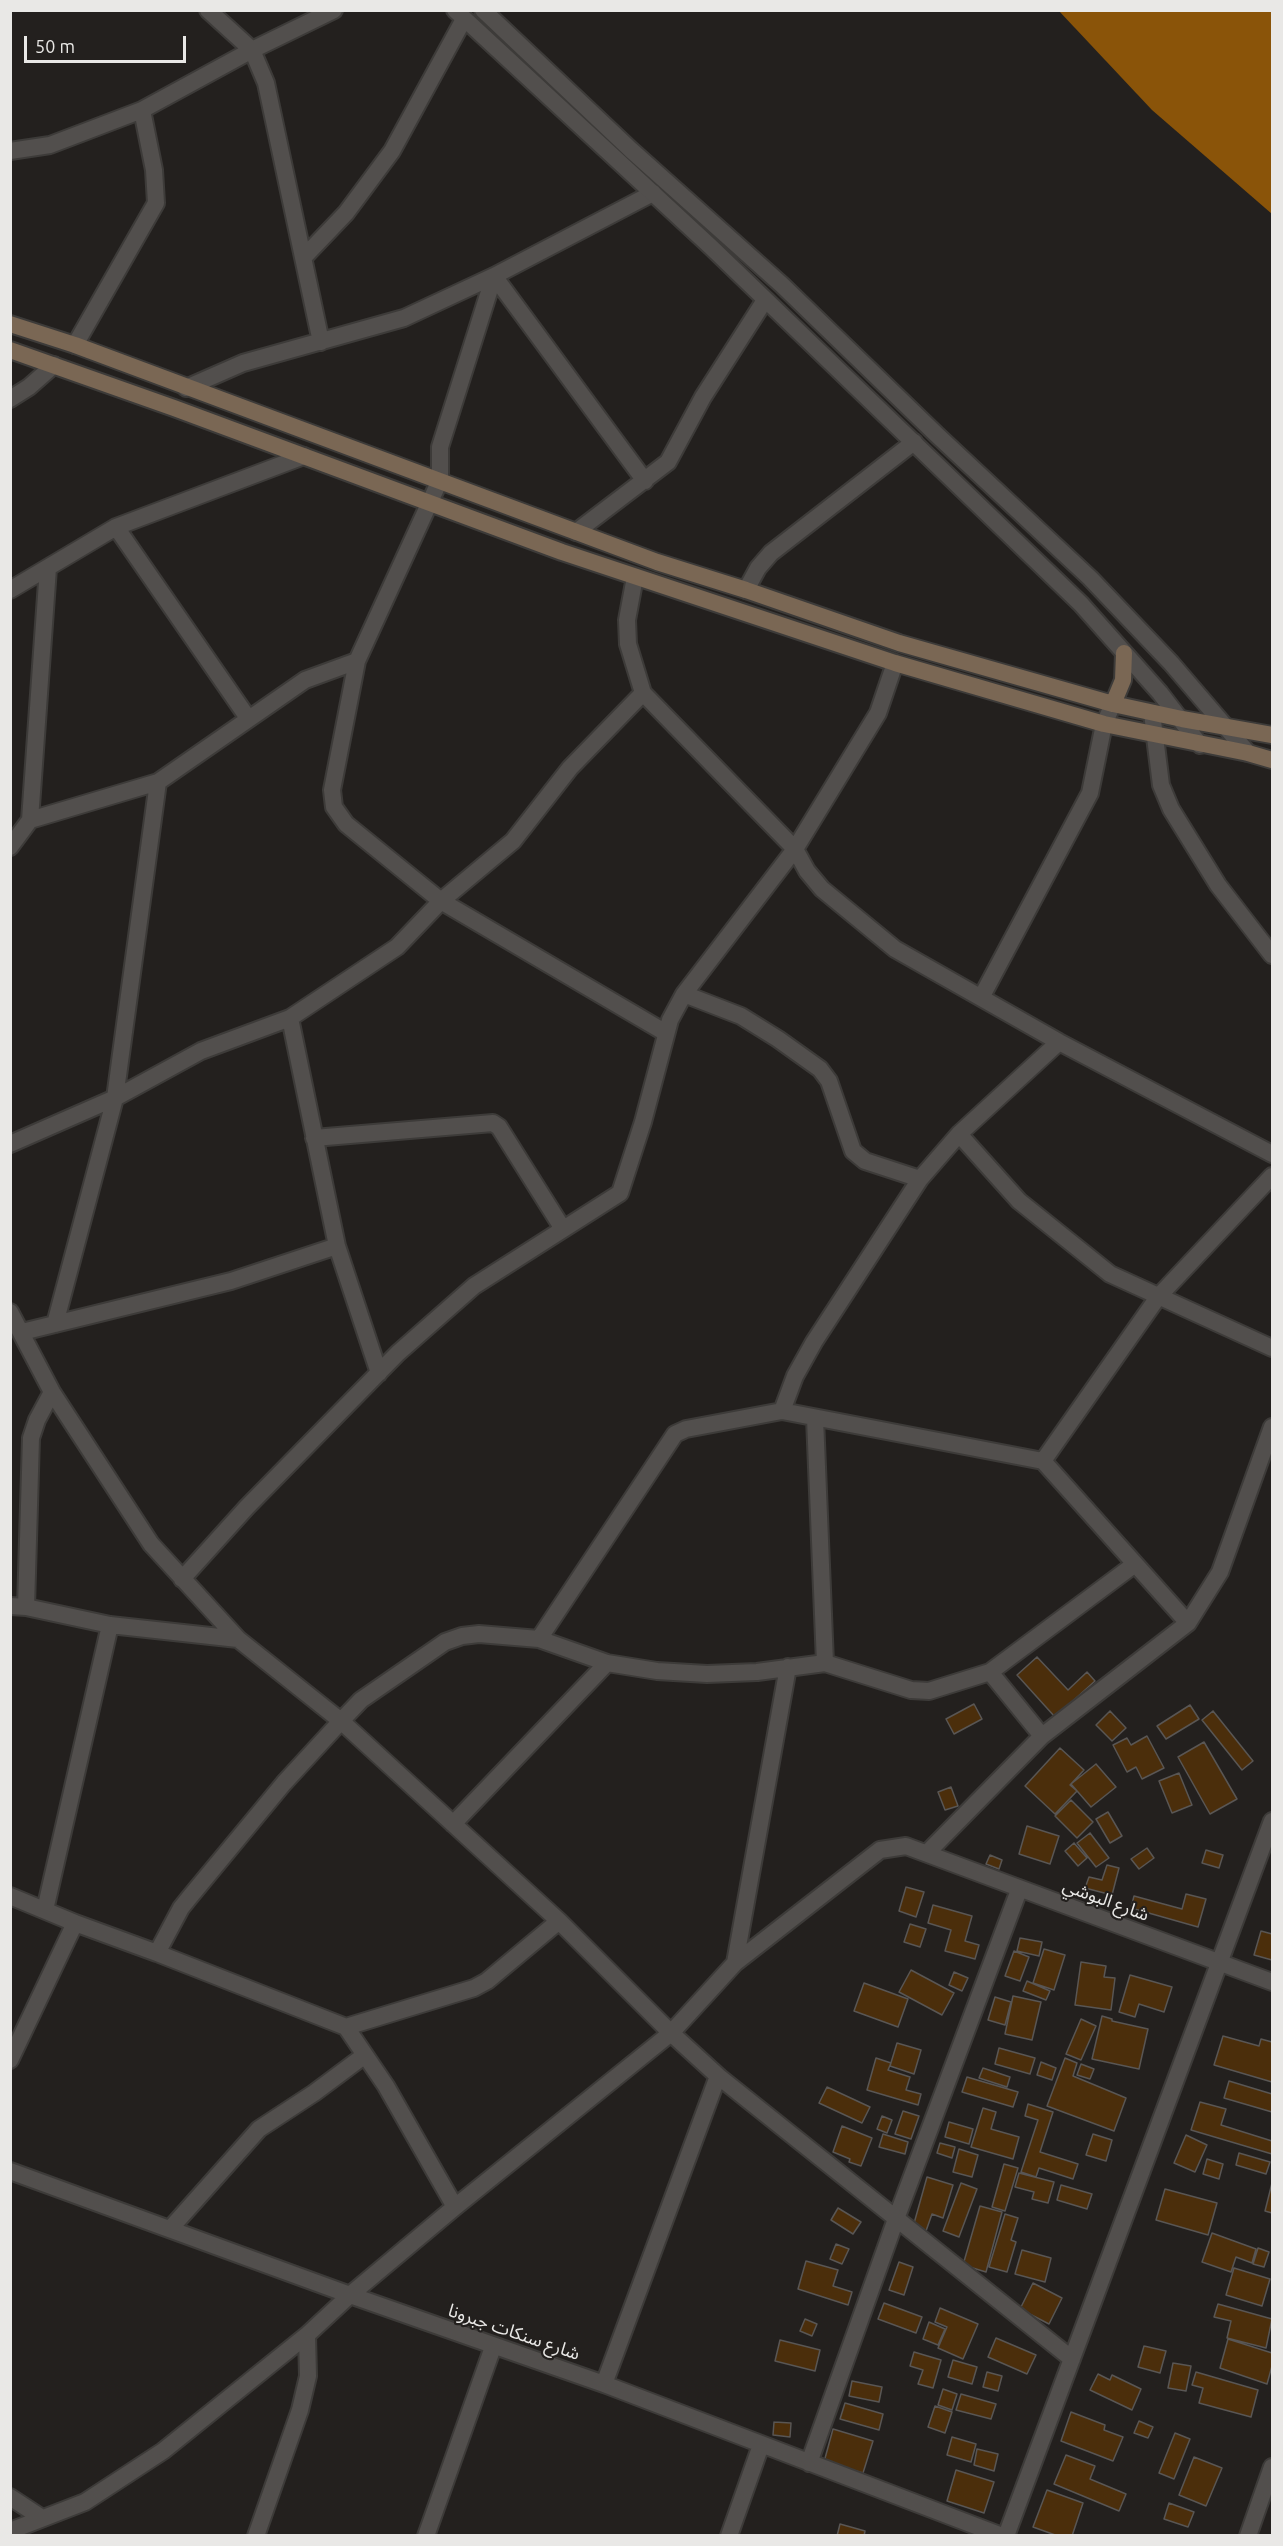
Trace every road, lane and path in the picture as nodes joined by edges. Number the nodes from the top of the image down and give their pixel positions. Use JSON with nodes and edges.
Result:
{"nodes":[{"id":1,"x":208,"y":10,"type":"edge"},
{"id":2,"x":334,"y":10,"type":"edge"},
{"id":3,"x":483,"y":10,"type":"edge"},
{"id":4,"x":459,"y":15,"type":"edge"},
{"id":5,"x":252,"y":50,"type":"junction"},
{"id":6,"x":142,"y":110,"type":"junction"},
{"id":7,"x":10,"y":151,"type":"edge"},
{"id":8,"x":653,"y":193,"type":"junction"},
{"id":9,"x":304,"y":257,"type":"junction"},
{"id":10,"x":494,"y":276,"type":"junction"},
{"id":11,"x":765,"y":300,"type":"junction"},
{"id":12,"x":10,"y":324,"type":"edge"},
{"id":13,"x":321,"y":342,"type":"junction"},
{"id":14,"x":75,"y":345,"type":"junction"},
{"id":15,"x":10,"y":350,"type":"edge"},
{"id":16,"x":54,"y":365,"type":"junction"},
{"id":17,"x":186,"y":388,"type":"junction"},
{"id":18,"x":10,"y":399,"type":"edge"},
{"id":19,"x":914,"y":442,"type":"junction"},
{"id":20,"x":304,"y":456,"type":"junction"},
{"id":21,"x":440,"y":480,"type":"junction"},
{"id":22,"x":645,"y":482,"type":"junction"},
{"id":23,"x":430,"y":504,"type":"junction"},
{"id":24,"x":116,"y":527,"type":"junction"},
{"id":25,"x":576,"y":532,"type":"junction"},
{"id":26,"x":48,"y":568,"type":"junction"},
{"id":27,"x":634,"y":578,"type":"junction"},
{"id":28,"x":10,"y":590,"type":"edge"},
{"id":29,"x":746,"y":590,"type":"junction"},
{"id":30,"x":1124,"y":653,"type":"junction"},
{"id":31,"x":357,"y":661,"type":"junction"},
{"id":32,"x":895,"y":663,"type":"junction"},
{"id":33,"x":643,"y":693,"type":"junction"},
{"id":34,"x":1113,"y":704,"type":"junction"},
{"id":35,"x":1152,"y":712,"type":"junction"},
{"id":36,"x":248,"y":718,"type":"junction"},
{"id":37,"x":1182,"y":719,"type":"junction"},
{"id":38,"x":1104,"y":724,"type":"junction"},
{"id":39,"x":1225,"y":726,"type":"junction"},
{"id":40,"x":1154,"y":735,"type":"junction"},
{"id":41,"x":1272,"y":735,"type":"edge"},
{"id":42,"x":1200,"y":745,"type":"junction"},
{"id":43,"x":1248,"y":753,"type":"junction"},
{"id":44,"x":1272,"y":760,"type":"edge"},
{"id":45,"x":158,"y":782,"type":"junction"},
{"id":46,"x":30,"y":820,"type":"junction"},
{"id":47,"x":10,"y":847,"type":"edge"},
{"id":48,"x":795,"y":849,"type":"junction"},
{"id":49,"x":441,"y":901,"type":"junction"},
{"id":50,"x":1272,"y":956,"type":"edge"},
{"id":51,"x":684,"y":994,"type":"junction"},
{"id":52,"x":982,"y":996,"type":"junction"},
{"id":53,"x":290,"y":1018,"type":"junction"},
{"id":54,"x":666,"y":1033,"type":"junction"},
{"id":55,"x":1059,"y":1042,"type":"junction"},
{"id":56,"x":115,"y":1098,"type":"junction"},
{"id":57,"x":959,"y":1134,"type":"junction"},
{"id":58,"x":314,"y":1138,"type":"junction"},
{"id":59,"x":10,"y":1144,"type":"edge"},
{"id":60,"x":1272,"y":1154,"type":"edge"},
{"id":61,"x":1272,"y":1176,"type":"edge"},
{"id":62,"x":920,"y":1179,"type":"junction"},
{"id":63,"x":563,"y":1229,"type":"junction"},
{"id":64,"x":337,"y":1246,"type":"junction"},
{"id":65,"x":1158,"y":1297,"type":"junction"},
{"id":66,"x":10,"y":1312,"type":"edge"},
{"id":67,"x":55,"y":1324,"type":"junction"},
{"id":68,"x":22,"y":1332,"type":"junction"},
{"id":69,"x":1272,"y":1348,"type":"edge"},
{"id":70,"x":379,"y":1373,"type":"junction"},
{"id":71,"x":52,"y":1392,"type":"junction"},
{"id":72,"x":782,"y":1411,"type":"junction"},
{"id":73,"x":815,"y":1418,"type":"junction"},
{"id":74,"x":1272,"y":1427,"type":"edge"},
{"id":75,"x":1042,"y":1461,"type":"junction"},
{"id":76,"x":1135,"y":1564,"type":"junction"},
{"id":77,"x":182,"y":1579,"type":"junction"},
{"id":78,"x":18,"y":1607,"type":"edge"},
{"id":79,"x":1188,"y":1623,"type":"junction"},
{"id":80,"x":110,"y":1625,"type":"junction"},
{"id":81,"x":238,"y":1639,"type":"junction"},
{"id":82,"x":539,"y":1639,"type":"junction"},
{"id":83,"x":825,"y":1662,"type":"junction"},
{"id":84,"x":607,"y":1663,"type":"junction"},
{"id":85,"x":788,"y":1667,"type":"junction"},
{"id":86,"x":990,"y":1672,"type":"junction"},
{"id":87,"x":341,"y":1721,"type":"junction"},
{"id":88,"x":1042,"y":1736,"type":"junction"},
{"id":89,"x":1272,"y":1821,"type":"edge"},
{"id":90,"x":453,"y":1824,"type":"junction"},
{"id":91,"x":927,"y":1853,"type":"junction"},
{"id":92,"x":1019,"y":1890,"type":"junction"},
{"id":93,"x":10,"y":1896,"type":"edge"},
{"id":94,"x":45,"y":1910,"type":"junction"},
{"id":95,"x":559,"y":1921,"type":"junction"},
{"id":96,"x":75,"y":1923,"type":"junction"},
{"id":97,"x":157,"y":1953,"type":"junction"},
{"id":98,"x":1220,"y":1962,"type":"junction"},
{"id":99,"x":735,"y":1963,"type":"junction"},
{"id":100,"x":1272,"y":1982,"type":"edge"},
{"id":101,"x":346,"y":2027,"type":"junction"},
{"id":102,"x":671,"y":2033,"type":"junction"},
{"id":103,"x":365,"y":2055,"type":"junction"},
{"id":104,"x":10,"y":2060,"type":"edge"},
{"id":105,"x":718,"y":2076,"type":"junction"},
{"id":106,"x":10,"y":2171,"type":"edge"},
{"id":107,"x":455,"y":2207,"type":"junction"},
{"id":108,"x":896,"y":2219,"type":"junction"},
{"id":109,"x":170,"y":2229,"type":"junction"},
{"id":110,"x":350,"y":2295,"type":"junction"},
{"id":111,"x":307,"y":2335,"type":"junction"},
{"id":112,"x":494,"y":2346,"type":"junction"},
{"id":113,"x":1072,"y":2359,"type":"junction"},
{"id":114,"x":604,"y":2384,"type":"junction"},
{"id":115,"x":761,"y":2445,"type":"junction"},
{"id":116,"x":809,"y":2463,"type":"junction"},
{"id":117,"x":1272,"y":2467,"type":"edge"},
{"id":118,"x":10,"y":2497,"type":"edge"},
{"id":119,"x":42,"y":2518,"type":"junction"},
{"id":120,"x":10,"y":2531,"type":"edge"},
{"id":121,"x":256,"y":2535,"type":"edge"},
{"id":122,"x":426,"y":2535,"type":"edge"},
{"id":123,"x":729,"y":2535,"type":"edge"},
{"id":124,"x":1004,"y":2535,"type":"edge"},
{"id":125,"x":1248,"y":2535,"type":"edge"}],
"edges":[{"from":1,"to":5,"type":"street"},
{"from":2,"to":5,"type":"street"},
{"from":3,"to":39,"type":"street"},
{"from":4,"to":8,"type":"street"},
{"from":4,"to":9,"type":"street"},
{"from":5,"to":6,"type":"street"},
{"from":5,"to":9,"type":"street"},
{"from":6,"to":7,"type":"street"},
{"from":6,"to":14,"type":"street"},
{"from":8,"to":10,"type":"street"},
{"from":8,"to":11,"type":"street"},
{"from":9,"to":13,"type":"street"},
{"from":10,"to":13,"type":"street"},
{"from":10,"to":21,"type":"street"},
{"from":10,"to":22,"type":"street"},
{"from":11,"to":19,"type":"street"},
{"from":11,"to":22,"type":"street"},
{"from":12,"to":14,"type":"main road"},
{"from":13,"to":17,"type":"street"},
{"from":14,"to":17,"type":"main road"},
{"from":15,"to":16,"type":"main road"},
{"from":16,"to":18,"type":"street"},
{"from":16,"to":20,"type":"main road"},
{"from":17,"to":21,"type":"main road"},
{"from":19,"to":29,"type":"street"},
{"from":19,"to":30,"type":"street"},
{"from":20,"to":23,"type":"main road"},
{"from":20,"to":24,"type":"street"},
{"from":21,"to":23,"type":"street"},
{"from":21,"to":25,"type":"main road"},
{"from":22,"to":25,"type":"street"},
{"from":23,"to":27,"type":"main road"},
{"from":23,"to":31,"type":"street"},
{"from":24,"to":26,"type":"street"},
{"from":24,"to":36,"type":"street"},
{"from":25,"to":29,"type":"main road"},
{"from":26,"to":28,"type":"street"},
{"from":26,"to":46,"type":"street"},
{"from":27,"to":32,"type":"main road"},
{"from":27,"to":33,"type":"street"},
{"from":29,"to":34,"type":"main road"},
{"from":30,"to":34,"type":"main road"},
{"from":30,"to":37,"type":"street"},
{"from":31,"to":36,"type":"street"},
{"from":31,"to":49,"type":"street"},
{"from":32,"to":38,"type":"main road"},
{"from":32,"to":48,"type":"street"},
{"from":33,"to":48,"type":"street"},
{"from":33,"to":49,"type":"street"},
{"from":34,"to":35,"type":"main road"},
{"from":34,"to":38,"type":"street"},
{"from":35,"to":37,"type":"main road"},
{"from":35,"to":40,"type":"street"},
{"from":36,"to":45,"type":"street"},
{"from":37,"to":39,"type":"main road"},
{"from":37,"to":42,"type":"street"},
{"from":38,"to":40,"type":"main road"},
{"from":38,"to":52,"type":"street"},
{"from":39,"to":41,"type":"main road"},
{"from":39,"to":43,"type":"street"},
{"from":40,"to":42,"type":"main road"},
{"from":40,"to":50,"type":"street"},
{"from":42,"to":43,"type":"main road"},
{"from":43,"to":44,"type":"main road"},
{"from":45,"to":46,"type":"street"},
{"from":45,"to":56,"type":"street"},
{"from":46,"to":47,"type":"street"},
{"from":48,"to":51,"type":"street"},
{"from":48,"to":52,"type":"street"},
{"from":49,"to":53,"type":"street"},
{"from":49,"to":54,"type":"street"},
{"from":51,"to":54,"type":"street"},
{"from":51,"to":62,"type":"street"},
{"from":52,"to":55,"type":"street"},
{"from":53,"to":56,"type":"street"},
{"from":53,"to":58,"type":"street"},
{"from":54,"to":63,"type":"street"},
{"from":55,"to":57,"type":"street"},
{"from":55,"to":60,"type":"street"},
{"from":56,"to":59,"type":"street"},
{"from":56,"to":67,"type":"street"},
{"from":57,"to":62,"type":"street"},
{"from":57,"to":65,"type":"street"},
{"from":58,"to":63,"type":"street"},
{"from":58,"to":64,"type":"street"},
{"from":61,"to":65,"type":"street"},
{"from":62,"to":72,"type":"street"},
{"from":63,"to":70,"type":"street"},
{"from":64,"to":67,"type":"street"},
{"from":64,"to":70,"type":"street"},
{"from":65,"to":69,"type":"street"},
{"from":65,"to":75,"type":"street"},
{"from":66,"to":68,"type":"street"},
{"from":67,"to":68,"type":"street"},
{"from":68,"to":71,"type":"street"},
{"from":70,"to":77,"type":"street"},
{"from":71,"to":77,"type":"street"},
{"from":71,"to":78,"type":"street"},
{"from":72,"to":73,"type":"street"},
{"from":72,"to":82,"type":"street"},
{"from":73,"to":75,"type":"street"},
{"from":73,"to":83,"type":"street"},
{"from":74,"to":79,"type":"street"},
{"from":75,"to":76,"type":"street"},
{"from":76,"to":79,"type":"street"},
{"from":76,"to":86,"type":"street"},
{"from":77,"to":81,"type":"street"},
{"from":78,"to":80,"type":"street"},
{"from":79,"to":88,"type":"street"},
{"from":80,"to":81,"type":"street"},
{"from":80,"to":94,"type":"street"},
{"from":81,"to":87,"type":"street"},
{"from":82,"to":84,"type":"street"},
{"from":82,"to":87,"type":"street"},
{"from":83,"to":85,"type":"street"},
{"from":83,"to":86,"type":"street"},
{"from":84,"to":85,"type":"street"},
{"from":84,"to":90,"type":"street"},
{"from":85,"to":99,"type":"street"},
{"from":86,"to":88,"type":"street"},
{"from":87,"to":90,"type":"street"},
{"from":87,"to":97,"type":"street"},
{"from":88,"to":91,"type":"street"},
{"from":89,"to":98,"type":"street"},
{"from":90,"to":95,"type":"street"},
{"from":91,"to":92,"type":"street","name":"شارع البوشي"},
{"from":91,"to":99,"type":"street","name":"شارع البوشي"},
{"from":92,"to":98,"type":"street","name":"شارع البوشي"},
{"from":92,"to":108,"type":"street"},
{"from":93,"to":94,"type":"street"},
{"from":94,"to":96,"type":"street"},
{"from":95,"to":101,"type":"street"},
{"from":95,"to":102,"type":"street"},
{"from":96,"to":97,"type":"street"},
{"from":96,"to":104,"type":"street"},
{"from":97,"to":101,"type":"street"},
{"from":98,"to":100,"type":"street","name":"شارع البوشي"},
{"from":98,"to":113,"type":"street"},
{"from":99,"to":102,"type":"street","name":"شارع البوشي"},
{"from":101,"to":103,"type":"street"},
{"from":102,"to":105,"type":"street"},
{"from":102,"to":107,"type":"street","name":"شارع البوشي"},
{"from":103,"to":107,"type":"street"},
{"from":103,"to":109,"type":"street"},
{"from":105,"to":108,"type":"street"},
{"from":105,"to":114,"type":"street"},
{"from":106,"to":109,"type":"street","name":"شارع سنكات جبرونا"},
{"from":107,"to":110,"type":"street","name":"شارع البوشي"},
{"from":108,"to":113,"type":"street"},
{"from":108,"to":116,"type":"street"},
{"from":109,"to":110,"type":"street","name":"شارع سنكات جبرونا"},
{"from":110,"to":111,"type":"street","name":"شارع البوشي"},
{"from":110,"to":112,"type":"street","name":"شارع سنكات جبرونا"},
{"from":111,"to":119,"type":"street","name":"شارع البوشي"},
{"from":111,"to":121,"type":"street"},
{"from":112,"to":114,"type":"street","name":"شارع سنكات جبرونا"},
{"from":112,"to":122,"type":"street"},
{"from":113,"to":124,"type":"street"},
{"from":114,"to":115,"type":"street","name":"شارع سنكات جبرونا"},
{"from":115,"to":116,"type":"street","name":"شارع سنكات جبرونا"},
{"from":115,"to":123,"type":"street"},
{"from":116,"to":124,"type":"street","name":"شارع سنكات جبرونا"},
{"from":117,"to":125,"type":"street"},
{"from":118,"to":119,"type":"street"},
{"from":119,"to":120,"type":"street","name":"شارع البوشي"}]}
